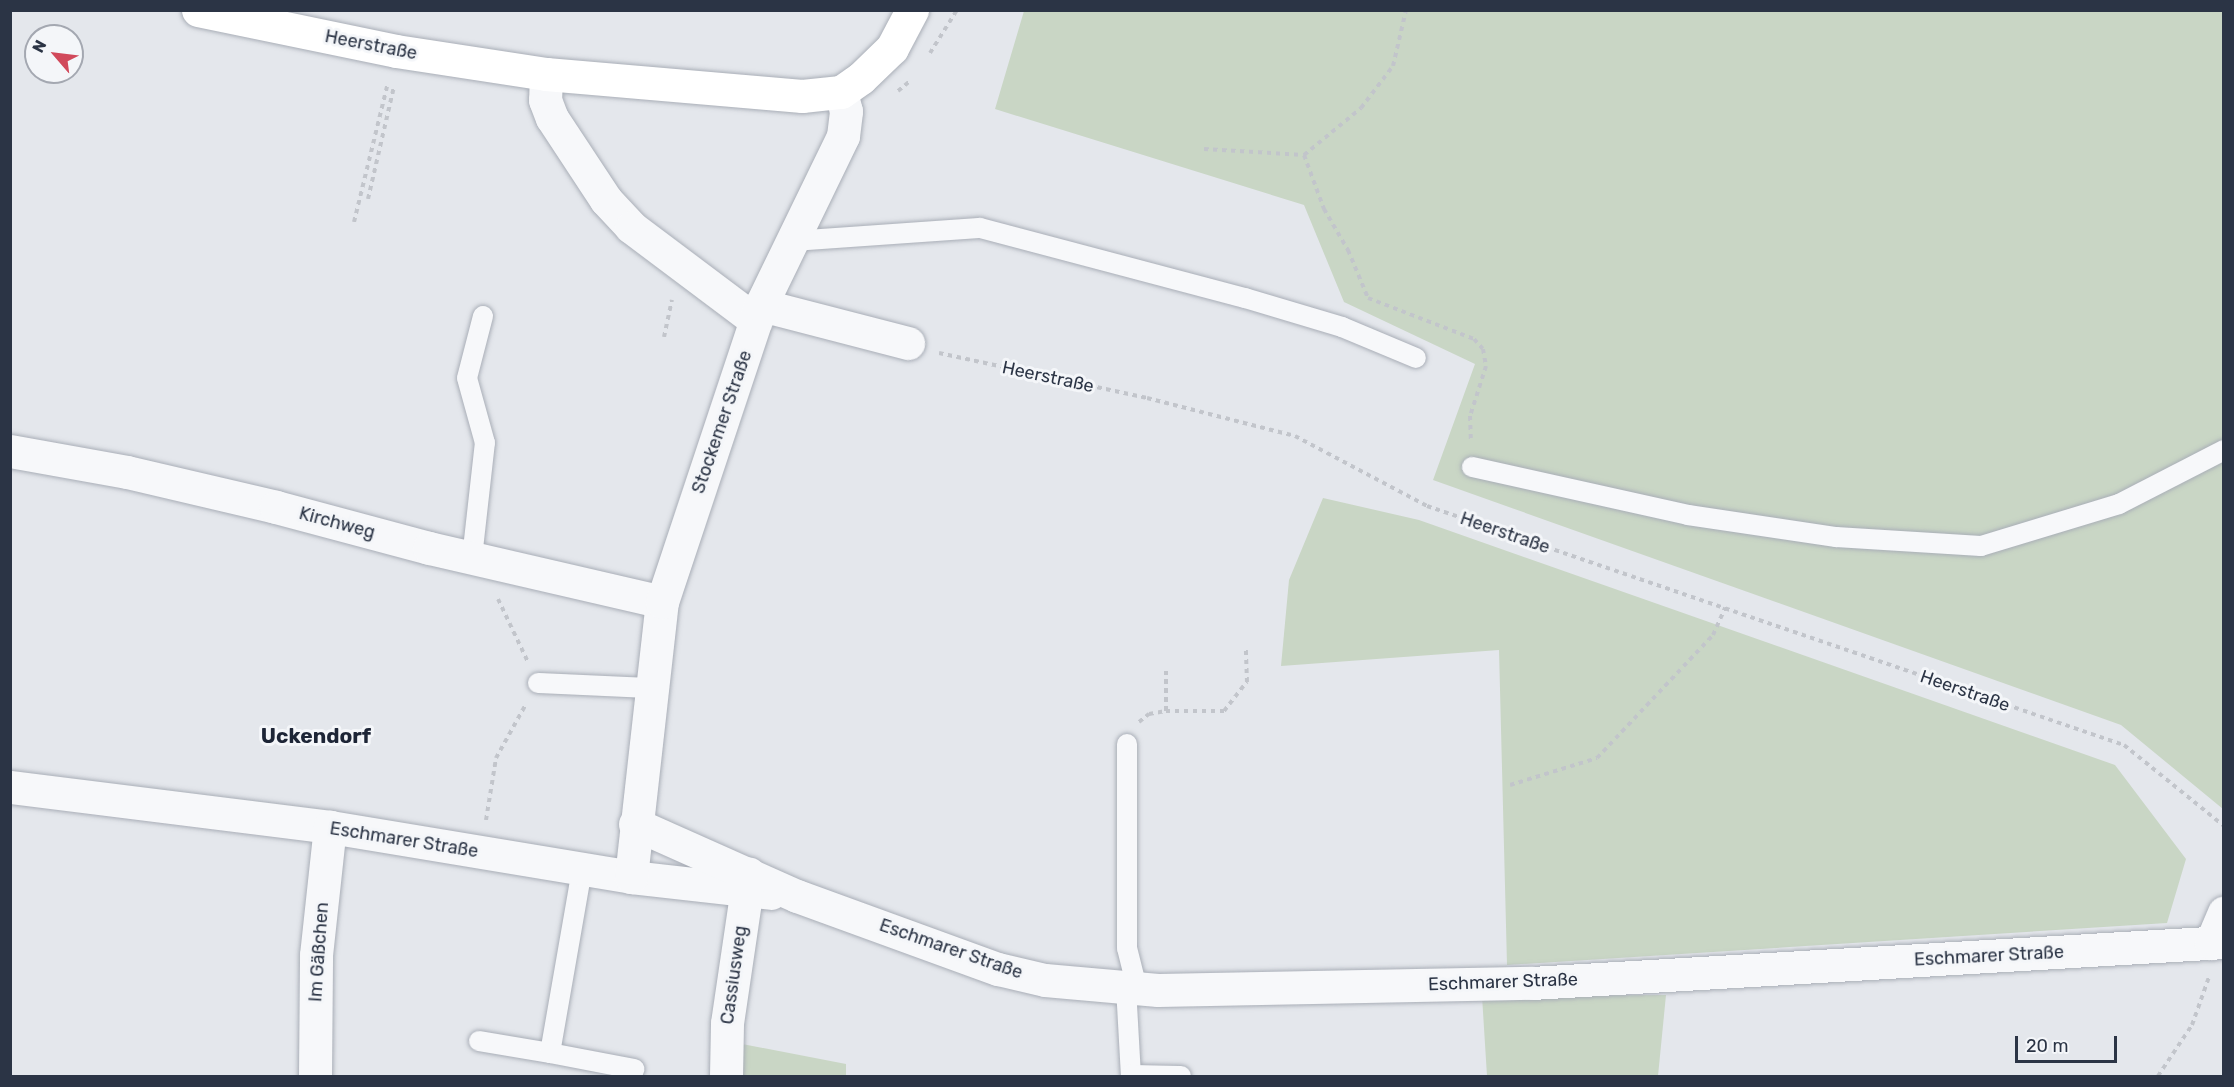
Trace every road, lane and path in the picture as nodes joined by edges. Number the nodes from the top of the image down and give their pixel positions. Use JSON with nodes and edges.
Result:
{"nodes":[{"id":1,"x":198,"y":10,"type":"edge"},
{"id":2,"x":912,"y":10,"type":"edge"},
{"id":3,"x":1406,"y":10,"type":"edge"},
{"id":4,"x":399,"y":51,"type":"junction"},
{"id":5,"x":546,"y":74,"type":"junction"},
{"id":6,"x":841,"y":92,"type":"junction"},
{"id":7,"x":1204,"y":149,"type":"dead end"},
{"id":8,"x":1304,"y":155,"type":"junction"},
{"id":9,"x":368,"y":199,"type":"dead end"},
{"id":10,"x":354,"y":222,"type":"dead end"},
{"id":11,"x":792,"y":241,"type":"junction"},
{"id":12,"x":759,"y":313,"type":"junction"},
{"id":13,"x":483,"y":316,"type":"dead end"},
{"id":14,"x":908,"y":343,"type":"joint"},
{"id":15,"x":1416,"y":358,"type":"dead end"},
{"id":16,"x":2223,"y":450,"type":"edge"},
{"id":17,"x":10,"y":451,"type":"edge"},
{"id":18,"x":1472,"y":467,"type":"joint"},
{"id":19,"x":485,"y":561,"type":"junction"},
{"id":20,"x":662,"y":602,"type":"junction"},
{"id":21,"x":1725,"y":608,"type":"junction"},
{"id":22,"x":1246,"y":647,"type":"dead end"},
{"id":23,"x":1167,"y":671,"type":"dead end"},
{"id":24,"x":538,"y":683,"type":"junction"},
{"id":25,"x":650,"y":688,"type":"junction"},
{"id":26,"x":1166,"y":711,"type":"junction"},
{"id":27,"x":1127,"y":744,"type":"joint"},
{"id":28,"x":1510,"y":785,"type":"dead end"},
{"id":29,"x":10,"y":787,"type":"edge"},
{"id":30,"x":634,"y":824,"type":"junction"},
{"id":31,"x":2223,"y":826,"type":"edge"},
{"id":32,"x":330,"y":827,"type":"junction"},
{"id":33,"x":482,"y":853,"type":"junction"},
{"id":34,"x":582,"y":869,"type":"junction"},
{"id":35,"x":631,"y":877,"type":"junction"},
{"id":36,"x":748,"y":882,"type":"junction"},
{"id":37,"x":2223,"y":913,"type":"edge"},
{"id":38,"x":2217,"y":942,"type":"edge"},
{"id":39,"x":1132,"y":988,"type":"junction"},
{"id":40,"x":479,"y":1041,"type":"dead end"},
{"id":41,"x":550,"y":1053,"type":"junction"},
{"id":42,"x":634,"y":1069,"type":"dead end"},
{"id":43,"x":1131,"y":1076,"type":"edge"},
{"id":44,"x":315,"y":1077,"type":"edge"},
{"id":45,"x":726,"y":1077,"type":"edge"},
{"id":46,"x":1181,"y":1077,"type":"edge"},
{"id":47,"x":2158,"y":1077,"type":"edge"}],
"edges":[{"from":1,"to":4,"type":"main road","name":"Heerstraße"},
{"from":2,"to":6,"type":"main road"},
{"from":3,"to":8,"type":"path"},
{"from":4,"to":5,"type":"main road","name":"Heerstraße"},
{"from":4,"to":9,"type":"path"},
{"from":4,"to":10,"type":"path"},
{"from":5,"to":6,"type":"main road","name":"Heerstraße"},
{"from":5,"to":12,"type":"street"},
{"from":6,"to":11,"type":"street","name":"Stockemer Straße"},
{"from":7,"to":8,"type":"path"},
{"from":8,"to":18,"type":"path"},
{"from":11,"to":12,"type":"street","name":"Stockemer Straße"},
{"from":11,"to":15,"type":"lane"},
{"from":12,"to":14,"type":"street"},
{"from":12,"to":20,"type":"street","name":"Stockemer Straße"},
{"from":13,"to":19,"type":"lane"},
{"from":14,"to":21,"type":"path","name":"Heerstraße"},
{"from":16,"to":18,"type":"lane"},
{"from":17,"to":19,"type":"street","name":"Kirchweg"},
{"from":19,"to":20,"type":"street","name":"Kirchweg"},
{"from":19,"to":24,"type":"path"},
{"from":20,"to":25,"type":"street","name":"Stockemer Straße"},
{"from":21,"to":28,"type":"path"},
{"from":21,"to":31,"type":"path","name":"Heerstraße"},
{"from":22,"to":26,"type":"path"},
{"from":23,"to":26,"type":"path"},
{"from":24,"to":25,"type":"lane"},
{"from":24,"to":33,"type":"path"},
{"from":25,"to":30,"type":"street","name":"Stockemer Straße"},
{"from":26,"to":27,"type":"path"},
{"from":27,"to":39,"type":"lane"},
{"from":29,"to":32,"type":"street","name":"Eschmarer Straße"},
{"from":30,"to":35,"type":"street","name":"Stockemer Straße"},
{"from":30,"to":36,"type":"street","name":"Eschmarer Straße"},
{"from":32,"to":33,"type":"street","name":"Eschmarer Straße"},
{"from":32,"to":44,"type":"street","name":"Im Gäßchen"},
{"from":33,"to":34,"type":"street","name":"Eschmarer Straße"},
{"from":34,"to":35,"type":"street","name":"Eschmarer Straße"},
{"from":34,"to":41,"type":"lane"},
{"from":35,"to":36,"type":"street","name":"Eschmarer Straße"},
{"from":36,"to":39,"type":"street","name":"Eschmarer Straße"},
{"from":36,"to":45,"type":"street","name":"Cassiusweg"},
{"from":37,"to":38,"type":"street"},
{"from":38,"to":39,"type":"street","name":"Eschmarer Straße"},
{"from":38,"to":47,"type":"path"},
{"from":39,"to":43,"type":"lane"},
{"from":40,"to":41,"type":"lane"},
{"from":41,"to":42,"type":"lane"},
{"from":43,"to":46,"type":"lane"}]}
